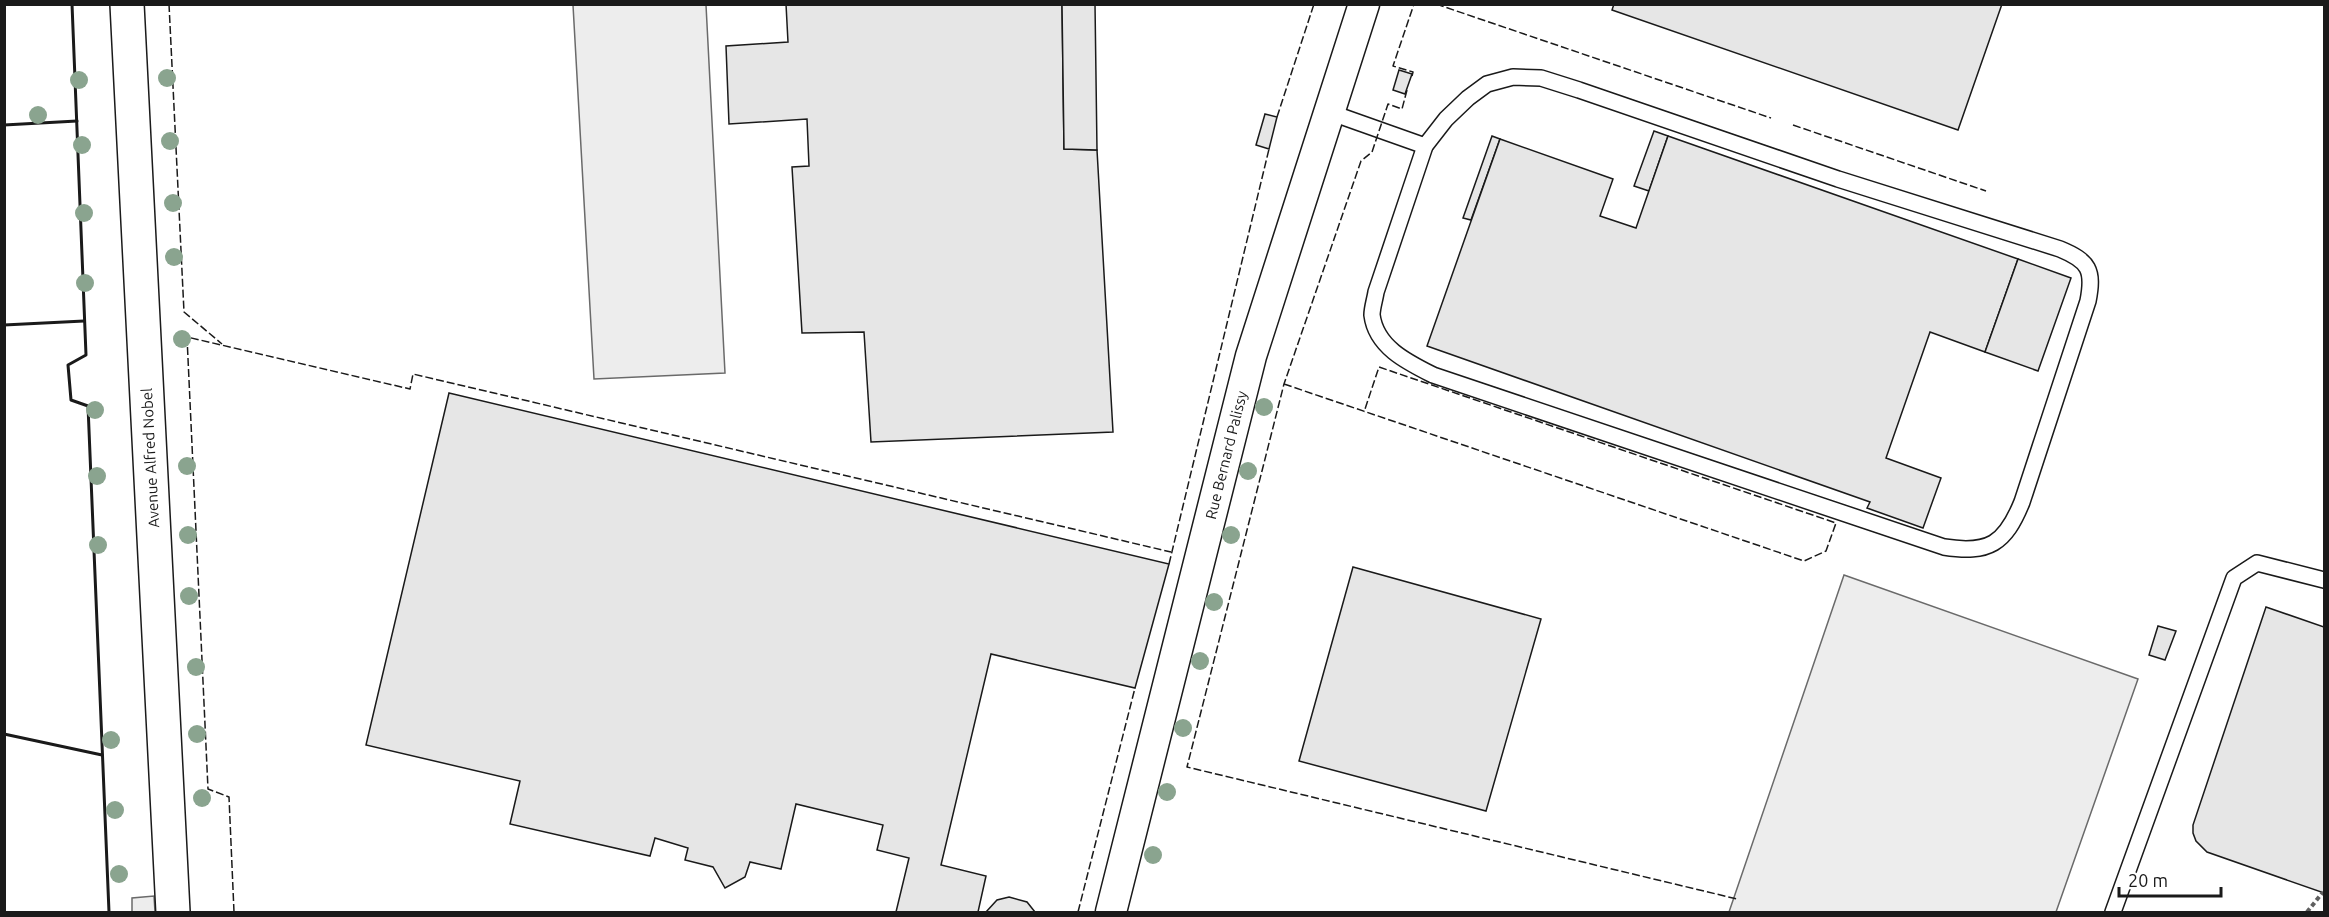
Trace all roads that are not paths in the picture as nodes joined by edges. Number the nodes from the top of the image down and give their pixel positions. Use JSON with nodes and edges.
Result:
{"nodes":[{"id":1,"x":127,"y":4,"type":"edge"},
{"id":2,"x":1364,"y":4,"type":"edge"},
{"id":3,"x":1329,"y":112,"type":"junction"},
{"id":4,"x":1425,"y":146,"type":"junction"},
{"id":5,"x":2325,"y":580,"type":"edge"},
{"id":6,"x":173,"y":912,"type":"edge"},
{"id":7,"x":1111,"y":912,"type":"edge"},
{"id":8,"x":2113,"y":912,"type":"edge"}],
"edges":[{"from":1,"to":6,"type":"street","name":"Avenue Alfred Nobel"},
{"from":2,"to":3,"type":"street","name":"Rue Bernard Palissy"},
{"from":3,"to":4,"type":"lane"},
{"from":3,"to":7,"type":"street","name":"Rue Bernard Palissy"},
{"from":4,"to":4,"type":"lane"},
{"from":5,"to":8,"type":"lane"}]}
